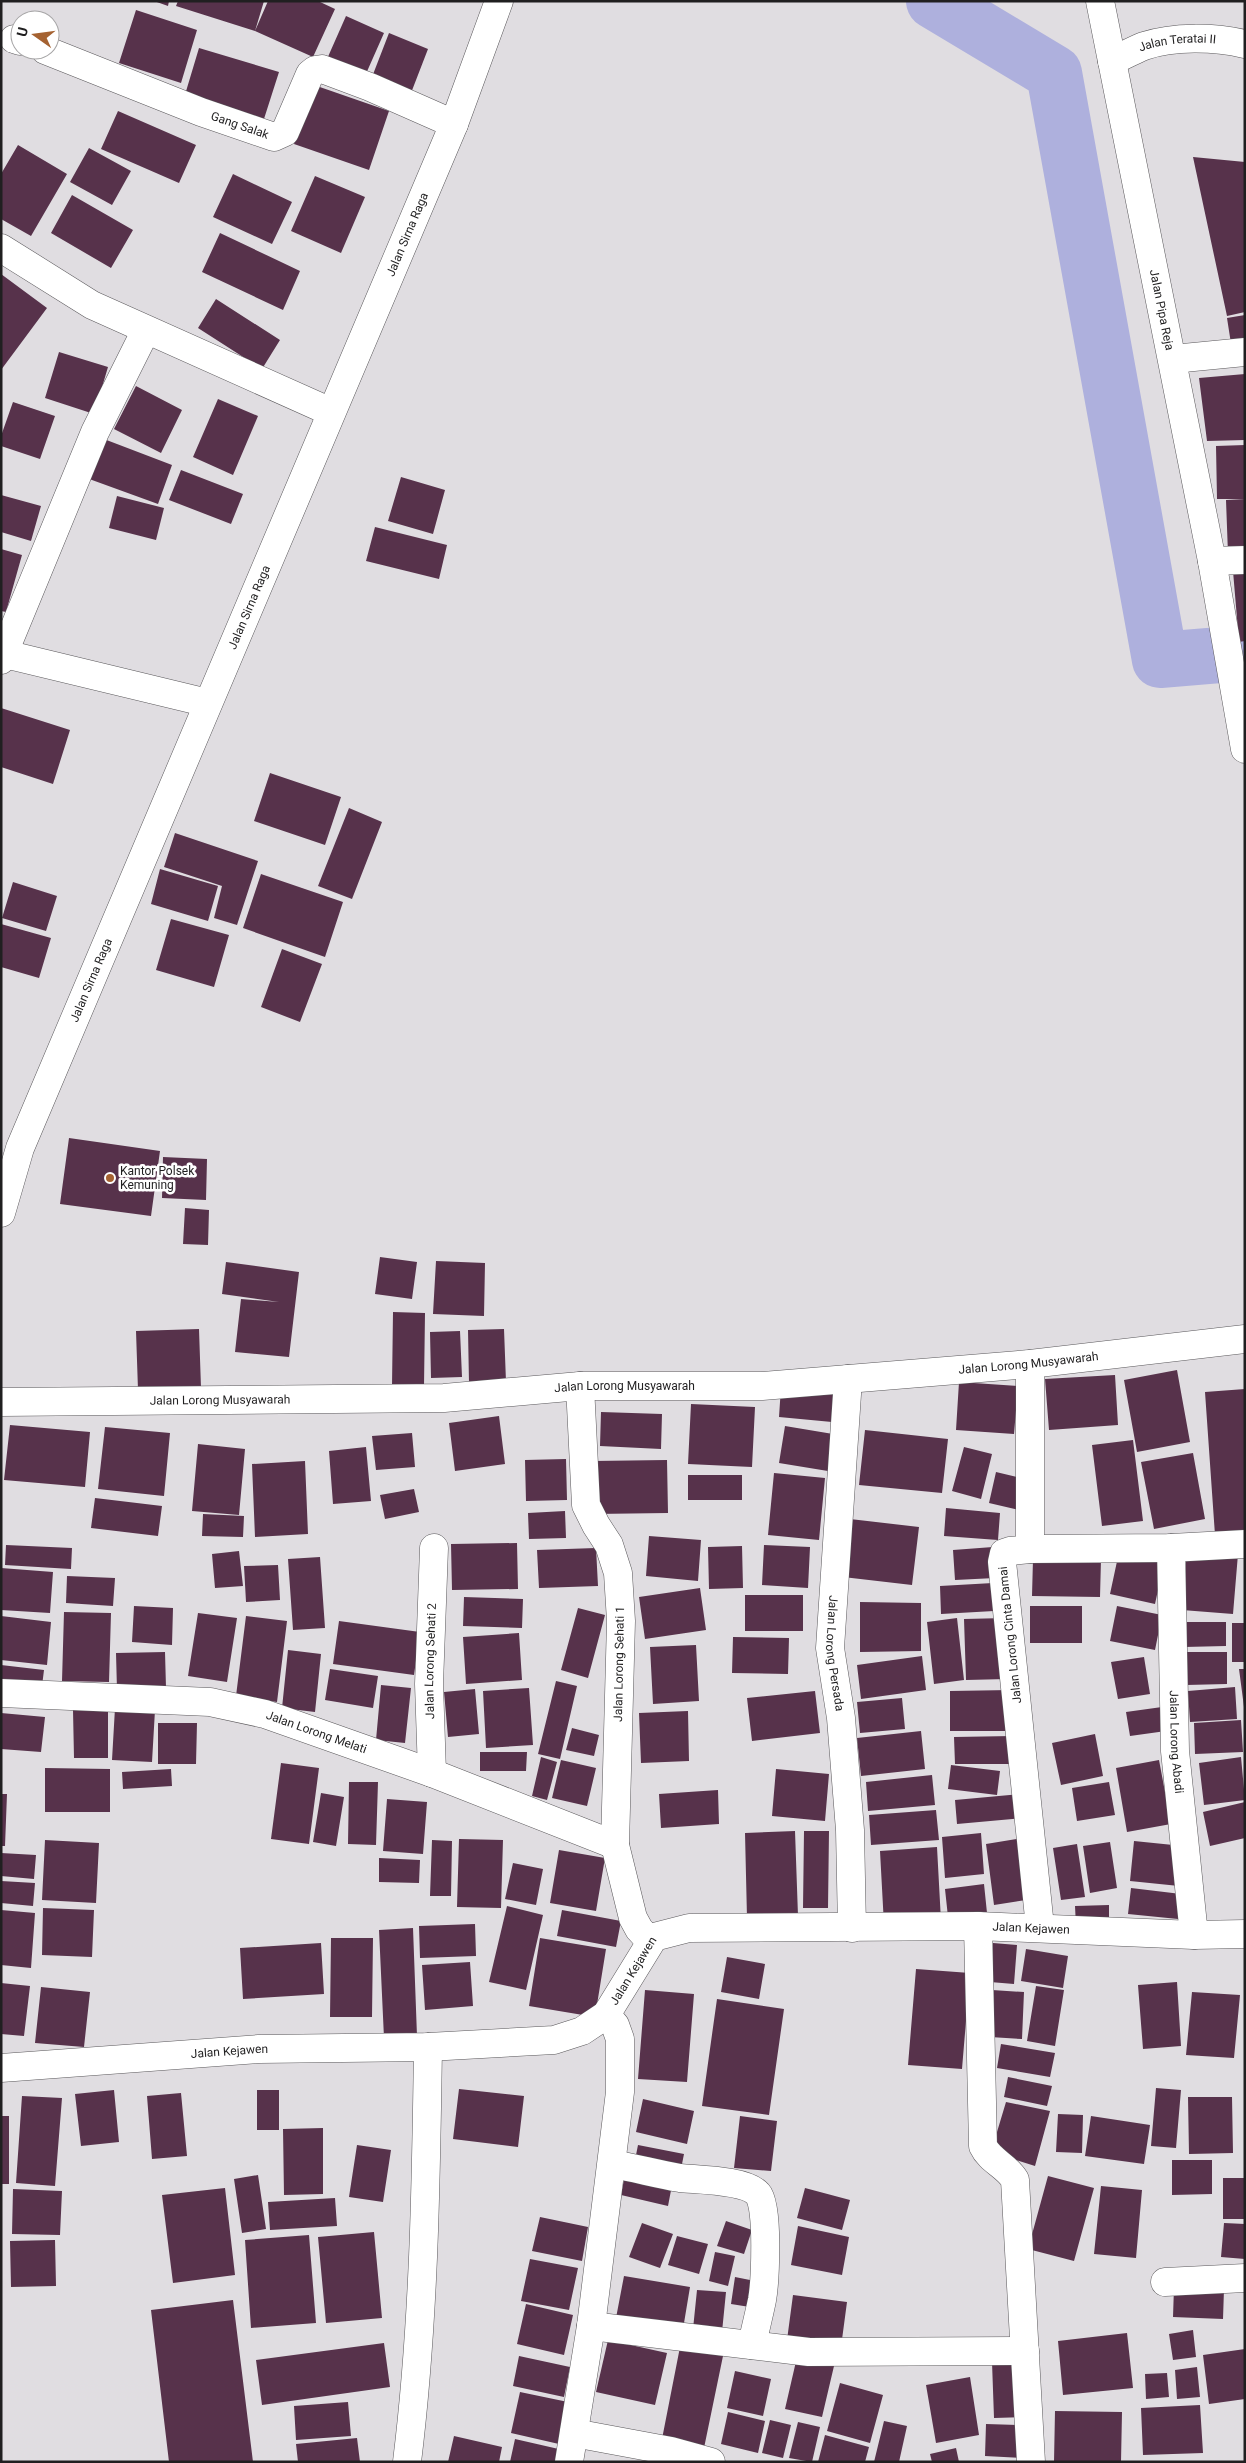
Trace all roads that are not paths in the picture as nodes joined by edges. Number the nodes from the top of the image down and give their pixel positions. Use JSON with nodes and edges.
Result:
{"nodes":[{"id":1,"x":499,"y":1,"type":"edge"},
{"id":2,"x":1100,"y":1,"type":"edge"},
{"id":3,"x":1245,"y":44,"type":"edge"},
{"id":4,"x":60,"y":56,"type":"edge"},
{"id":5,"x":1112,"y":61,"type":"junction"},
{"id":6,"x":454,"y":124,"type":"junction"},
{"id":7,"x":1,"y":248,"type":"edge"},
{"id":8,"x":146,"y":330,"type":"junction"},
{"id":9,"x":1245,"y":352,"type":"edge"},
{"id":10,"x":1173,"y":359,"type":"junction"},
{"id":11,"x":331,"y":412,"type":"junction"},
{"id":12,"x":1245,"y":560,"type":"edge"},
{"id":13,"x":1212,"y":561,"type":"junction"},
{"id":14,"x":2,"y":656,"type":"edge"},
{"id":15,"x":208,"y":704,"type":"junction"},
{"id":16,"x":1245,"y":749,"type":"edge"},
{"id":17,"x":1,"y":1214,"type":"edge"},
{"id":18,"x":1245,"y":1339,"type":"edge"},
{"id":19,"x":1030,"y":1364,"type":"junction"},
{"id":20,"x":848,"y":1379,"type":"junction"},
{"id":21,"x":580,"y":1386,"type":"junction"},
{"id":22,"x":1,"y":1402,"type":"edge"},
{"id":23,"x":1245,"y":1544,"type":"edge"},
{"id":24,"x":434,"y":1548,"type":"dead end"},
{"id":25,"x":1171,"y":1548,"type":"junction"},
{"id":26,"x":1030,"y":1549,"type":"junction"},
{"id":27,"x":1,"y":1693,"type":"edge"},
{"id":28,"x":432,"y":1772,"type":"junction"},
{"id":29,"x":615,"y":1845,"type":"junction"},
{"id":30,"x":978,"y":1926,"type":"junction"},
{"id":31,"x":1040,"y":1927,"type":"junction"},
{"id":32,"x":852,"y":1928,"type":"junction"},
{"id":33,"x":1245,"y":1934,"type":"edge"},
{"id":34,"x":1194,"y":1935,"type":"junction"},
{"id":35,"x":650,"y":1941,"type":"junction"},
{"id":36,"x":606,"y":2015,"type":"junction"},
{"id":37,"x":428,"y":2047,"type":"junction"},
{"id":38,"x":1,"y":2068,"type":"edge"},
{"id":39,"x":612,"y":2164,"type":"junction"},
{"id":40,"x":1245,"y":2278,"type":"edge"},
{"id":41,"x":1165,"y":2282,"type":"dead end"},
{"id":42,"x":591,"y":2326,"type":"junction"},
{"id":43,"x":752,"y":2345,"type":"junction"},
{"id":44,"x":1025,"y":2351,"type":"junction"},
{"id":45,"x":574,"y":2433,"type":"junction"},
{"id":46,"x":406,"y":2462,"type":"edge"},
{"id":47,"x":569,"y":2462,"type":"edge"},
{"id":48,"x":711,"y":2462,"type":"edge"},
{"id":49,"x":1031,"y":2462,"type":"edge"}],
"edges":[{"from":1,"to":6,"type":"street","name":"Jalan Sirna Raga"},
{"from":2,"to":5,"type":"street","name":"Jalan Pipa Reja"},
{"from":3,"to":5,"type":"street","name":"Jalan Teratai II"},
{"from":4,"to":6,"type":"street","name":"Gang Salak"},
{"from":5,"to":10,"type":"street","name":"Jalan Pipa Reja"},
{"from":6,"to":11,"type":"street","name":"Jalan Sirna Raga"},
{"from":7,"to":8,"type":"street"},
{"from":8,"to":11,"type":"street"},
{"from":8,"to":14,"type":"street"},
{"from":9,"to":10,"type":"street"},
{"from":10,"to":13,"type":"street","name":"Jalan Pipa Reja"},
{"from":11,"to":15,"type":"street","name":"Jalan Sirna Raga"},
{"from":12,"to":13,"type":"street"},
{"from":13,"to":16,"type":"street","name":"Jalan Pipa Reja"},
{"from":14,"to":15,"type":"street"},
{"from":15,"to":17,"type":"street","name":"Jalan Sirna Raga"},
{"from":18,"to":19,"type":"street","name":"Jalan Lorong Musyawarah"},
{"from":19,"to":20,"type":"street","name":"Jalan Lorong Musyawarah"},
{"from":19,"to":26,"type":"street"},
{"from":20,"to":21,"type":"street","name":"Jalan Lorong Musyawarah"},
{"from":20,"to":32,"type":"street","name":"Jalan Lorong Persada"},
{"from":21,"to":22,"type":"street","name":"Jalan Lorong Musyawarah"},
{"from":21,"to":29,"type":"street","name":"Jalan Lorong Sehati 1"},
{"from":23,"to":25,"type":"street","name":"Jalan Lorong Cinta Damai"},
{"from":24,"to":28,"type":"street","name":"Jalan Lorong Sehati 2"},
{"from":25,"to":26,"type":"street","name":"Jalan Lorong Cinta Damai"},
{"from":25,"to":34,"type":"street","name":"Jalan Lorong Abadi"},
{"from":26,"to":31,"type":"street","name":"Jalan Lorong Cinta Damai"},
{"from":27,"to":28,"type":"street","name":"Jalan Lorong Melati"},
{"from":28,"to":29,"type":"street","name":"Jalan Lorong Melati"},
{"from":29,"to":35,"type":"street","name":"Jalan Lorong Sehati 1"},
{"from":30,"to":31,"type":"street","name":"Jalan Kejawen"},
{"from":30,"to":32,"type":"street","name":"Jalan Kejawen"},
{"from":30,"to":44,"type":"street"},
{"from":31,"to":34,"type":"street","name":"Jalan Kejawen"},
{"from":32,"to":35,"type":"street","name":"Jalan Kejawen"},
{"from":33,"to":34,"type":"street","name":"Jalan Kejawen"},
{"from":35,"to":36,"type":"street","name":"Jalan Kejawen"},
{"from":36,"to":37,"type":"street","name":"Jalan Kejawen"},
{"from":36,"to":39,"type":"street"},
{"from":37,"to":38,"type":"street","name":"Jalan Kejawen"},
{"from":37,"to":46,"type":"street"},
{"from":39,"to":42,"type":"street"},
{"from":39,"to":43,"type":"street"},
{"from":40,"to":41,"type":"street"},
{"from":42,"to":43,"type":"street"},
{"from":42,"to":45,"type":"street"},
{"from":43,"to":44,"type":"street"},
{"from":44,"to":49,"type":"street"},
{"from":45,"to":47,"type":"street"},
{"from":45,"to":48,"type":"street"}]}
